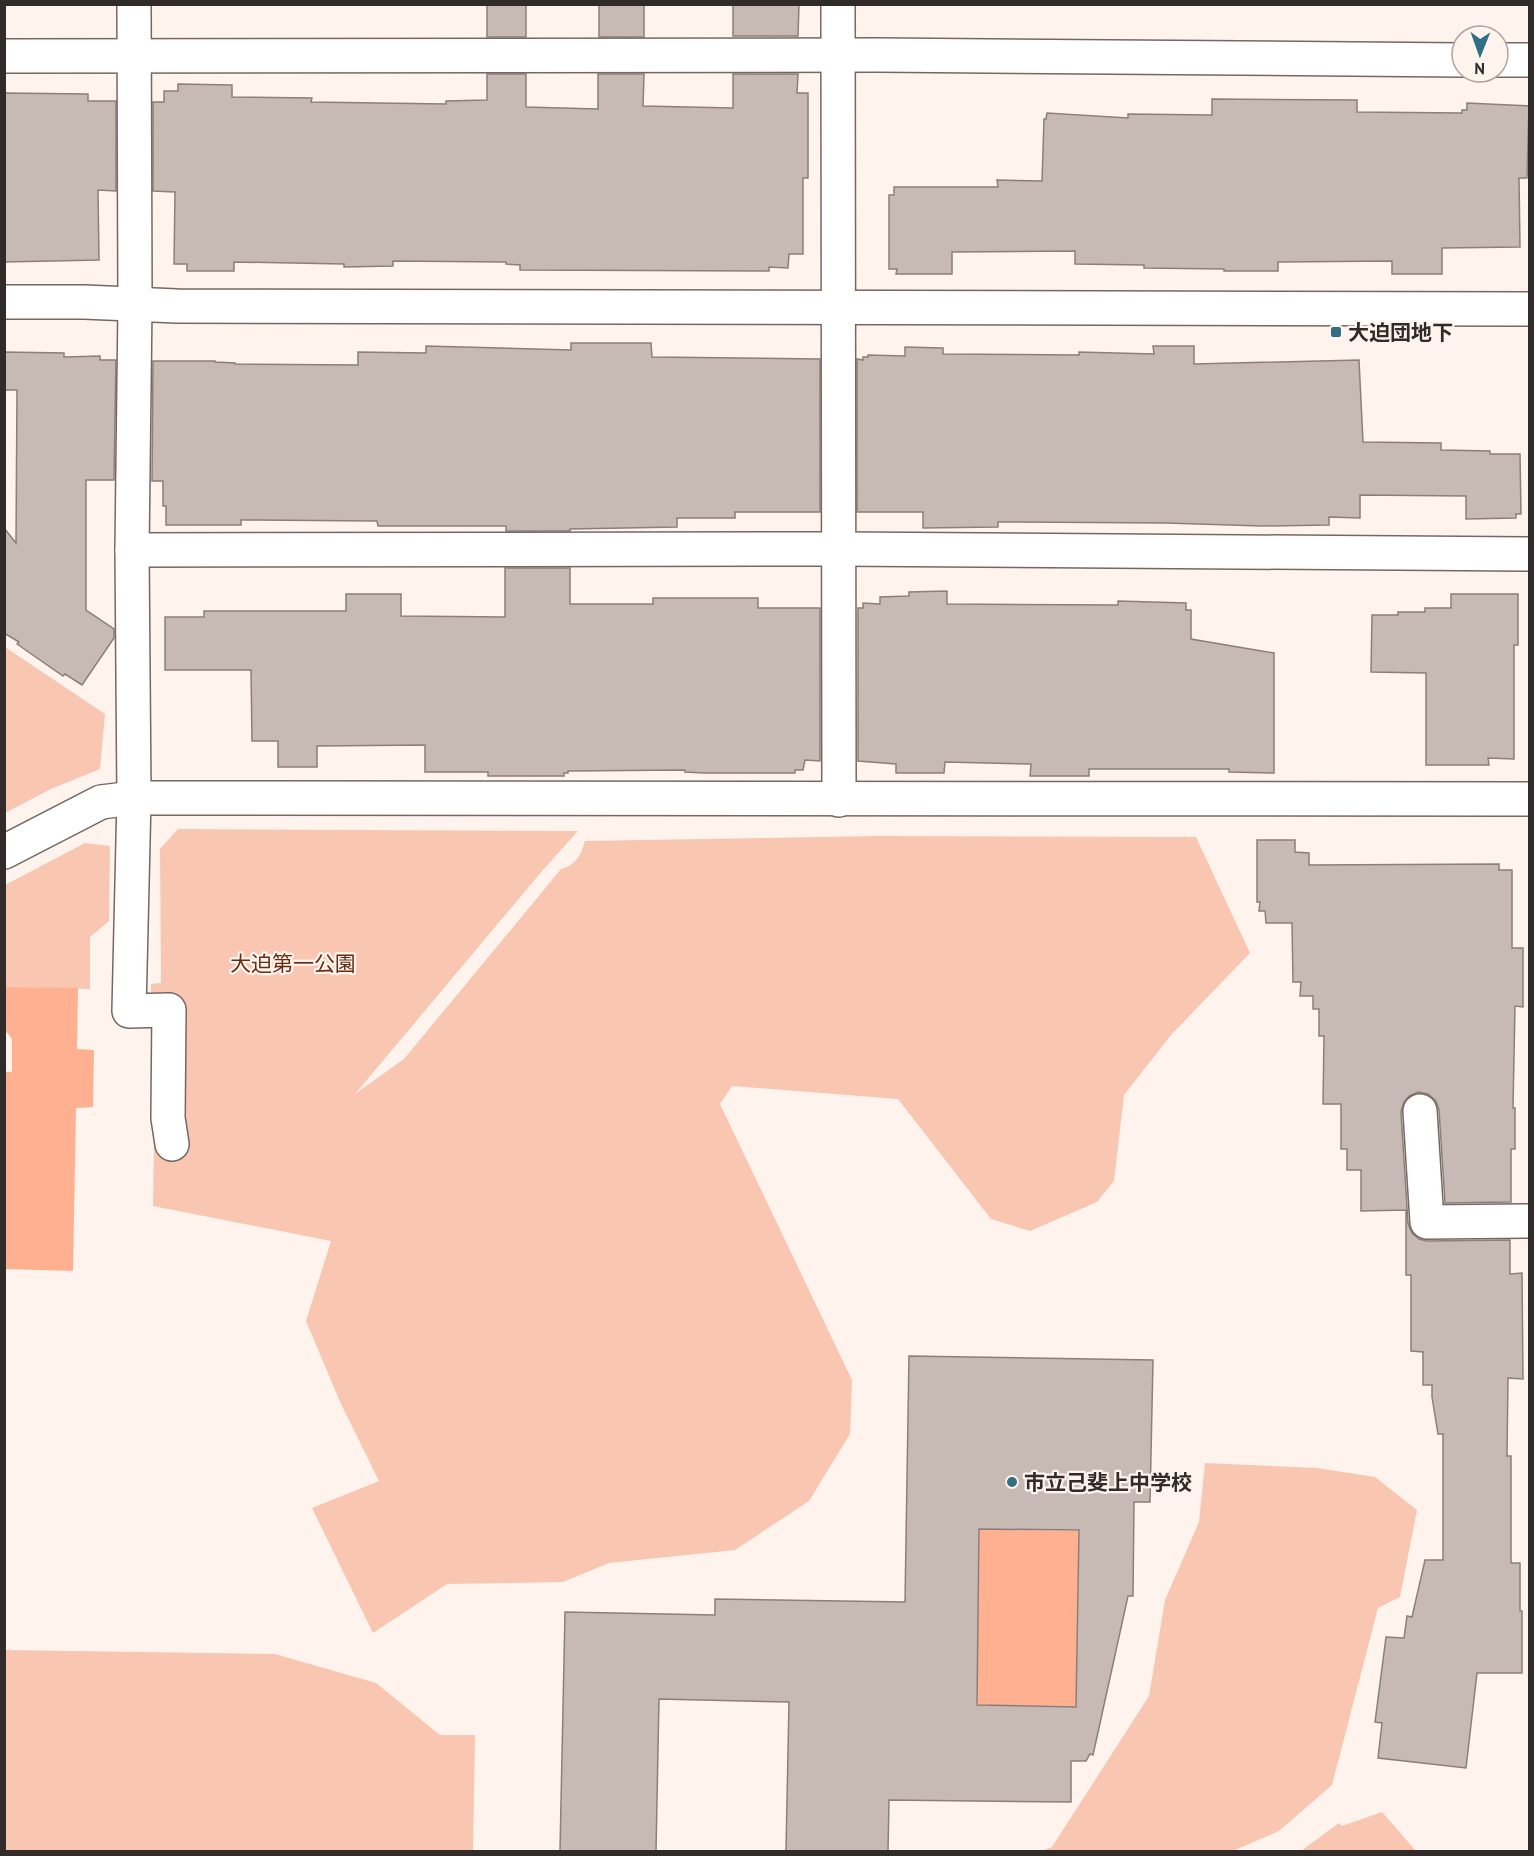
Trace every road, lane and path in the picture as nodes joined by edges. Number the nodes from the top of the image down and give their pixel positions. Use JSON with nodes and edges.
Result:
{"nodes":[{"id":1,"x":134,"y":4,"type":"edge"},
{"id":2,"x":838,"y":4,"type":"edge"},
{"id":3,"x":838,"y":56,"type":"junction"},
{"id":4,"x":4,"y":57,"type":"edge"},
{"id":5,"x":134,"y":57,"type":"junction"},
{"id":6,"x":1450,"y":60,"type":"edge"},
{"id":7,"x":1510,"y":60,"type":"edge"},
{"id":8,"x":1530,"y":60,"type":"edge"},
{"id":9,"x":4,"y":302,"type":"edge"},
{"id":10,"x":135,"y":304,"type":"junction"},
{"id":11,"x":837,"y":308,"type":"junction"},
{"id":12,"x":1530,"y":309,"type":"edge"},
{"id":13,"x":838,"y":549,"type":"junction"},
{"id":14,"x":132,"y":550,"type":"junction"},
{"id":15,"x":1530,"y":554,"type":"edge"},
{"id":16,"x":134,"y":798,"type":"junction"},
{"id":17,"x":839,"y":800,"type":"junction"},
{"id":18,"x":1530,"y":800,"type":"edge"},
{"id":19,"x":4,"y":852,"type":"edge"},
{"id":20,"x":1420,"y":1111,"type":"dead end"},
{"id":21,"x":172,"y":1144,"type":"dead end"},
{"id":22,"x":1530,"y":1221,"type":"edge"}],
"edges":[{"from":1,"to":5,"type":"street"},
{"from":2,"to":3,"type":"street"},
{"from":3,"to":5,"type":"street"},
{"from":3,"to":6,"type":"street"},
{"from":3,"to":11,"type":"street"},
{"from":4,"to":5,"type":"street"},
{"from":5,"to":10,"type":"street"},
{"from":7,"to":8,"type":"street"},
{"from":9,"to":10,"type":"street"},
{"from":10,"to":11,"type":"street"},
{"from":10,"to":14,"type":"street"},
{"from":11,"to":12,"type":"street"},
{"from":11,"to":13,"type":"street"},
{"from":13,"to":14,"type":"street"},
{"from":13,"to":15,"type":"street"},
{"from":13,"to":17,"type":"street"},
{"from":14,"to":16,"type":"street"},
{"from":16,"to":17,"type":"street"},
{"from":16,"to":19,"type":"street"},
{"from":16,"to":21,"type":"street"},
{"from":17,"to":18,"type":"street"},
{"from":20,"to":22,"type":"street"}]}
